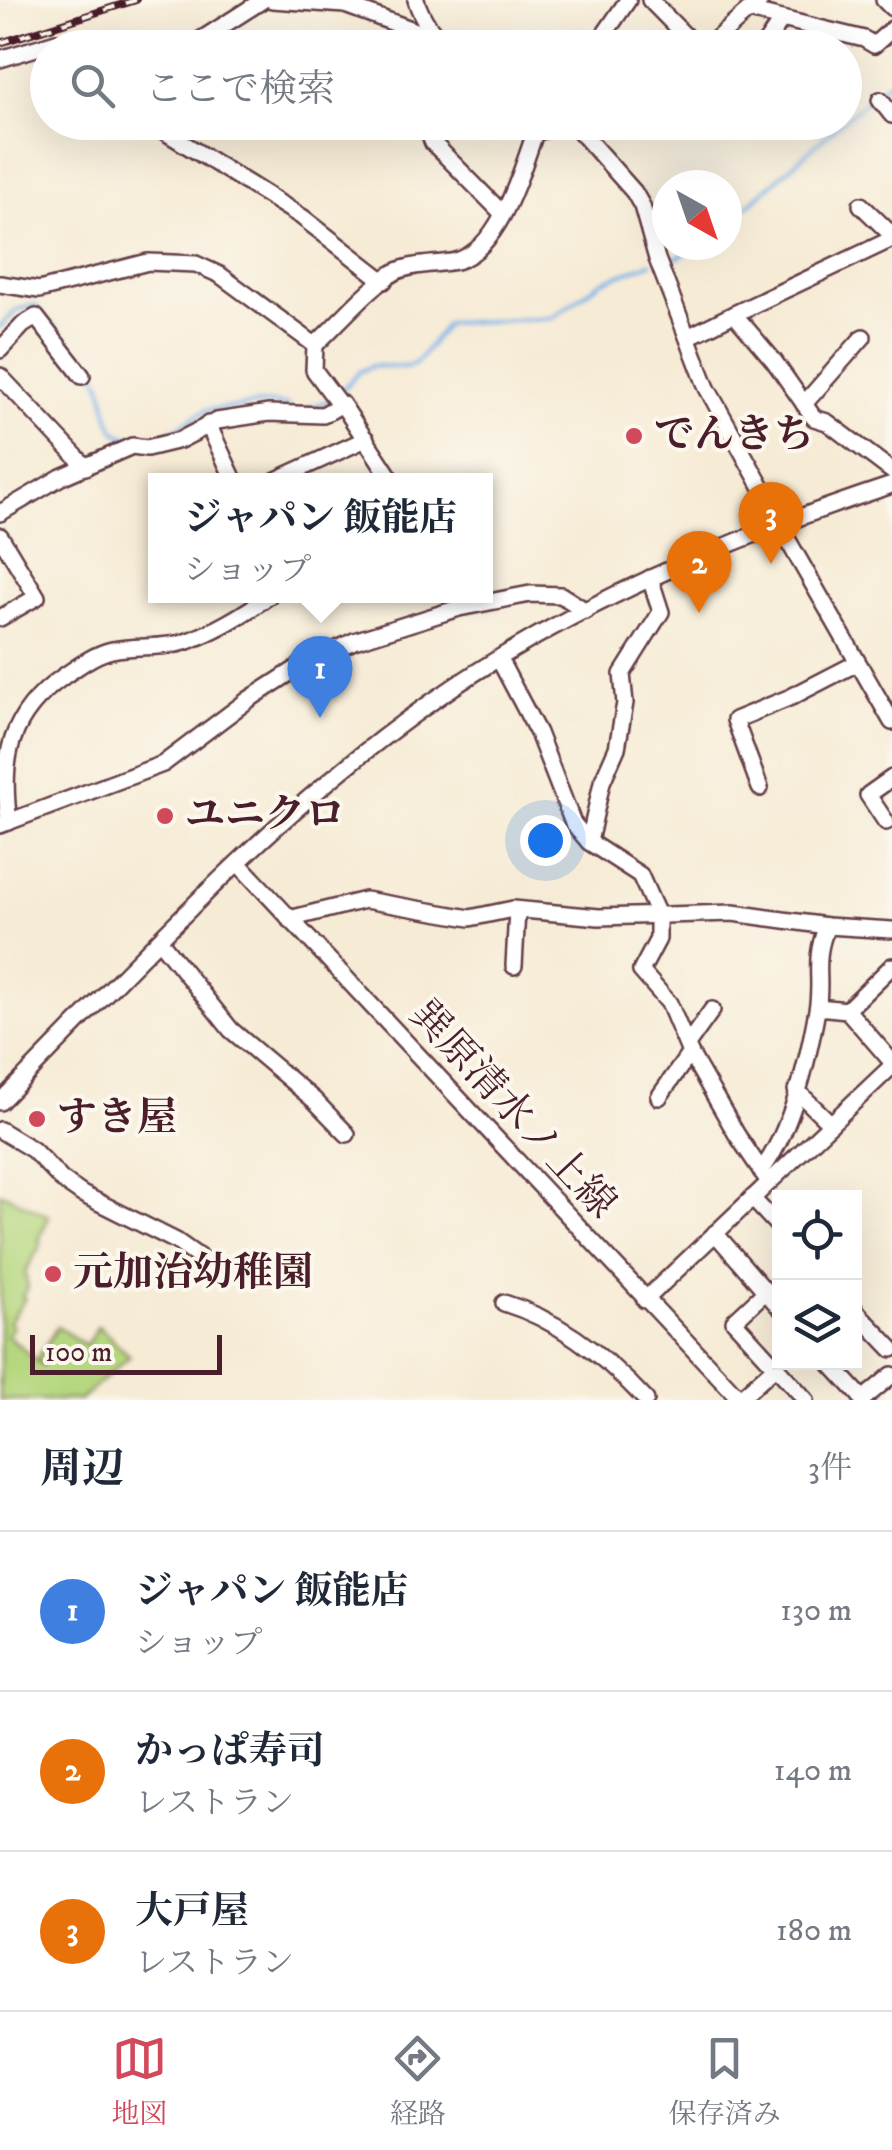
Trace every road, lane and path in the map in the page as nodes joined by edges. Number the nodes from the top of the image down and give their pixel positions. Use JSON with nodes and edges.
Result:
{"nodes":[{"id":1,"x":263,"y":0,"type":"edge"},
{"id":2,"x":272,"y":0,"type":"edge"},
{"id":3,"x":416,"y":0,"type":"edge"},
{"id":4,"x":628,"y":0,"type":"edge"},
{"id":5,"x":650,"y":0,"type":"edge"},
{"id":6,"x":884,"y":0,"type":"edge"},
{"id":7,"x":755,"y":5,"type":"edge"},
{"id":8,"x":892,"y":8,"type":"edge"},
{"id":9,"x":781,"y":21,"type":"junction"},
{"id":10,"x":892,"y":29,"type":"edge"},
{"id":11,"x":216,"y":30,"type":"edge"},
{"id":12,"x":411,"y":30,"type":"edge"},
{"id":13,"x":432,"y":30,"type":"edge"},
{"id":14,"x":607,"y":30,"type":"edge"},
{"id":15,"x":679,"y":30,"type":"edge"},
{"id":16,"x":727,"y":30,"type":"edge"},
{"id":17,"x":775,"y":30,"type":"edge"},
{"id":18,"x":822,"y":30,"type":"edge"},
{"id":19,"x":862,"y":39,"type":"edge"},
{"id":20,"x":30,"y":50,"type":"edge"},
{"id":21,"x":0,"y":59,"type":"edge"},
{"id":22,"x":880,"y":100,"type":"dead end"},
{"id":23,"x":892,"y":115,"type":"edge"},
{"id":24,"x":178,"y":140,"type":"edge"},
{"id":25,"x":432,"y":140,"type":"edge"},
{"id":26,"x":533,"y":140,"type":"edge"},
{"id":27,"x":587,"y":140,"type":"edge"},
{"id":28,"x":861,"y":205,"type":"dead end"},
{"id":29,"x":502,"y":213,"type":"junction"},
{"id":30,"x":892,"y":237,"type":"edge"},
{"id":31,"x":384,"y":281,"type":"junction"},
{"id":32,"x":0,"y":284,"type":"edge"},
{"id":33,"x":734,"y":314,"type":"junction"},
{"id":34,"x":688,"y":337,"type":"junction"},
{"id":35,"x":862,"y":337,"type":"dead end"},
{"id":36,"x":315,"y":345,"type":"junction"},
{"id":37,"x":0,"y":350,"type":"edge"},
{"id":38,"x":0,"y":376,"type":"edge"},
{"id":39,"x":82,"y":376,"type":"dead end"},
{"id":40,"x":336,"y":400,"type":"junction"},
{"id":41,"x":804,"y":404,"type":"junction"},
{"id":42,"x":208,"y":424,"type":"junction"},
{"id":43,"x":366,"y":439,"type":"junction"},
{"id":44,"x":86,"y":466,"type":"junction"},
{"id":45,"x":892,"y":471,"type":"edge"},
{"id":46,"x":231,"y":473,"type":"edge"},
{"id":47,"x":291,"y":473,"type":"edge"},
{"id":48,"x":388,"y":473,"type":"edge"},
{"id":49,"x":892,"y":485,"type":"edge"},
{"id":50,"x":2,"y":509,"type":"edge"},
{"id":51,"x":780,"y":522,"type":"junction"},
{"id":52,"x":0,"y":536,"type":"edge"},
{"id":53,"x":650,"y":578,"type":"junction"},
{"id":54,"x":493,"y":598,"type":"edge"},
{"id":55,"x":259,"y":603,"type":"edge"},
{"id":56,"x":453,"y":603,"type":"edge"},
{"id":57,"x":586,"y":610,"type":"junction"},
{"id":58,"x":0,"y":618,"type":"edge"},
{"id":59,"x":499,"y":659,"type":"junction"},
{"id":60,"x":857,"y":662,"type":"junction"},
{"id":61,"x":892,"y":722,"type":"edge"},
{"id":62,"x":892,"y":778,"type":"edge"},
{"id":63,"x":760,"y":788,"type":"dead end"},
{"id":64,"x":886,"y":822,"type":"dead end"},
{"id":65,"x":4,"y":824,"type":"edge"},
{"id":66,"x":589,"y":842,"type":"junction"},
{"id":67,"x":238,"y":862,"type":"junction"},
{"id":68,"x":518,"y":910,"type":"junction"},
{"id":69,"x":658,"y":915,"type":"junction"},
{"id":70,"x":288,"y":919,"type":"junction"},
{"id":71,"x":827,"y":926,"type":"junction"},
{"id":72,"x":892,"y":930,"type":"edge"},
{"id":73,"x":159,"y":940,"type":"junction"},
{"id":74,"x":514,"y":966,"type":"dead end"},
{"id":75,"x":892,"y":966,"type":"edge"},
{"id":76,"x":818,"y":1007,"type":"junction"},
{"id":77,"x":712,"y":1010,"type":"dead end"},
{"id":78,"x":847,"y":1010,"type":"junction"},
{"id":79,"x":689,"y":1049,"type":"junction"},
{"id":80,"x":892,"y":1064,"type":"edge"},
{"id":81,"x":796,"y":1090,"type":"junction"},
{"id":82,"x":659,"y":1097,"type":"dead end"},
{"id":83,"x":0,"y":1102,"type":"edge"},
{"id":84,"x":831,"y":1124,"type":"junction"},
{"id":85,"x":0,"y":1130,"type":"edge"},
{"id":86,"x":347,"y":1134,"type":"dead end"},
{"id":87,"x":765,"y":1177,"type":"junction"},
{"id":88,"x":752,"y":1198,"type":"junction"},
{"id":89,"x":772,"y":1219,"type":"edge"},
{"id":90,"x":715,"y":1233,"type":"junction"},
{"id":91,"x":223,"y":1274,"type":"dead end"},
{"id":92,"x":765,"y":1292,"type":"junction"},
{"id":93,"x":772,"y":1299,"type":"edge"},
{"id":94,"x":645,"y":1300,"type":"junction"},
{"id":95,"x":504,"y":1303,"type":"dead end"},
{"id":96,"x":862,"y":1318,"type":"edge"},
{"id":97,"x":892,"y":1350,"type":"edge"},
{"id":98,"x":772,"y":1363,"type":"edge"},
{"id":99,"x":772,"y":1369,"type":"edge"},
{"id":100,"x":779,"y":1370,"type":"edge"},
{"id":101,"x":836,"y":1370,"type":"edge"},
{"id":102,"x":892,"y":1375,"type":"edge"},
{"id":103,"x":740,"y":1399,"type":"edge"},
{"id":104,"x":646,"y":1400,"type":"edge"},
{"id":105,"x":806,"y":1400,"type":"edge"},
{"id":106,"x":862,"y":1400,"type":"edge"}],
"edges":[{"from":1,"to":11,"type":"street"},
{"from":2,"to":12,"type":"street"},
{"from":3,"to":13,"type":"street"},
{"from":4,"to":14,"type":"street"},
{"from":5,"to":15,"type":"street"},
{"from":6,"to":8,"type":"street"},
{"from":7,"to":9,"type":"street"},
{"from":7,"to":16,"type":"street"},
{"from":9,"to":17,"type":"street"},
{"from":9,"to":18,"type":"street"},
{"from":10,"to":19,"type":"street"},
{"from":20,"to":21,"type":"street"},
{"from":22,"to":23,"type":"street"},
{"from":24,"to":31,"type":"street"},
{"from":25,"to":29,"type":"street"},
{"from":26,"to":29,"type":"street"},
{"from":27,"to":34,"type":"street"},
{"from":28,"to":30,"type":"street"},
{"from":29,"to":31,"type":"street"},
{"from":30,"to":33,"type":"street"},
{"from":31,"to":36,"type":"street"},
{"from":32,"to":36,"type":"street"},
{"from":33,"to":34,"type":"street"},
{"from":33,"to":41,"type":"street"},
{"from":34,"to":51,"type":"street"},
{"from":35,"to":41,"type":"street"},
{"from":36,"to":40,"type":"street"},
{"from":37,"to":39,"type":"street"},
{"from":38,"to":44,"type":"street"},
{"from":40,"to":42,"type":"street"},
{"from":40,"to":43,"type":"street"},
{"from":41,"to":45,"type":"street"},
{"from":42,"to":44,"type":"street"},
{"from":42,"to":46,"type":"street"},
{"from":43,"to":47,"type":"street"},
{"from":43,"to":48,"type":"street"},
{"from":44,"to":50,"type":"street"},
{"from":49,"to":51,"type":"street"},
{"from":51,"to":53,"type":"street"},
{"from":51,"to":60,"type":"street"},
{"from":52,"to":58,"type":"street"},
{"from":53,"to":57,"type":"street"},
{"from":53,"to":66,"type":"street"},
{"from":54,"to":57,"type":"street"},
{"from":55,"to":65,"type":"street"},
{"from":56,"to":65,"type":"street"},
{"from":57,"to":59,"type":"street"},
{"from":59,"to":66,"type":"street"},
{"from":59,"to":67,"type":"street"},
{"from":60,"to":61,"type":"street"},
{"from":60,"to":63,"type":"street"},
{"from":62,"to":64,"type":"street"},
{"from":66,"to":69,"type":"street"},
{"from":67,"to":70,"type":"street","name":"巽原清水ノ上線"},
{"from":67,"to":73,"type":"street"},
{"from":68,"to":69,"type":"street"},
{"from":68,"to":70,"type":"street"},
{"from":68,"to":74,"type":"street"},
{"from":69,"to":71,"type":"street"},
{"from":69,"to":79,"type":"street"},
{"from":70,"to":94,"type":"street","name":"巽原清水ノ上線"},
{"from":71,"to":72,"type":"street"},
{"from":71,"to":76,"type":"street"},
{"from":73,"to":83,"type":"street"},
{"from":73,"to":86,"type":"street"},
{"from":75,"to":78,"type":"street"},
{"from":76,"to":78,"type":"street"},
{"from":76,"to":81,"type":"street"},
{"from":77,"to":79,"type":"street"},
{"from":78,"to":80,"type":"street"},
{"from":79,"to":82,"type":"street"},
{"from":79,"to":87,"type":"street"},
{"from":80,"to":84,"type":"street"},
{"from":81,"to":84,"type":"street"},
{"from":81,"to":87,"type":"street"},
{"from":84,"to":87,"type":"street"},
{"from":85,"to":91,"type":"street"},
{"from":87,"to":88,"type":"street"},
{"from":88,"to":89,"type":"street"},
{"from":88,"to":90,"type":"street"},
{"from":90,"to":92,"type":"street"},
{"from":90,"to":94,"type":"street"},
{"from":92,"to":93,"type":"street"},
{"from":92,"to":98,"type":"street"},
{"from":94,"to":103,"type":"street","name":"巽原清水ノ上線"},
{"from":95,"to":104,"type":"street"},
{"from":96,"to":97,"type":"street"},
{"from":99,"to":103,"type":"street"},
{"from":100,"to":105,"type":"street"},
{"from":101,"to":106,"type":"street"},
{"from":102,"to":106,"type":"street"}]}
